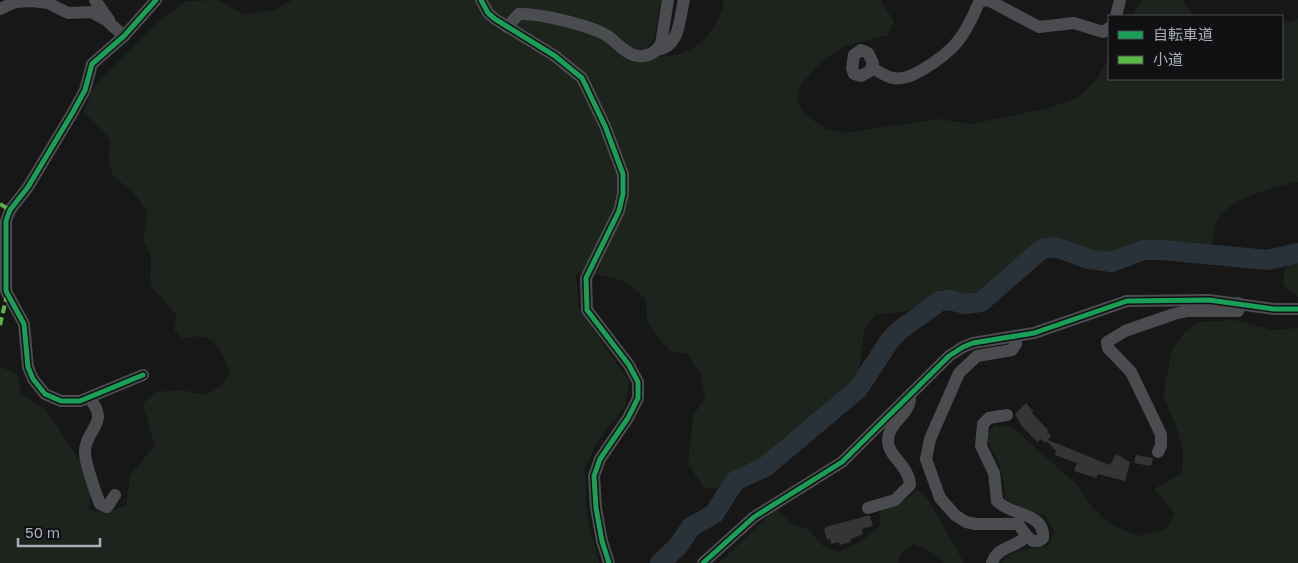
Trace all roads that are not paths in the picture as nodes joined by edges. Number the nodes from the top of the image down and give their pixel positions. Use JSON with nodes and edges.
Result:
{"nodes":[{"id":1,"x":95,"y":0,"type":"edge"},
{"id":2,"x":156,"y":0,"type":"edge"},
{"id":3,"x":481,"y":0,"type":"edge"},
{"id":4,"x":668,"y":0,"type":"edge"},
{"id":5,"x":684,"y":0,"type":"edge"},
{"id":6,"x":981,"y":0,"type":"edge"},
{"id":7,"x":1120,"y":0,"type":"edge"},
{"id":8,"x":0,"y":9,"type":"edge"},
{"id":9,"x":1116,"y":15,"type":"edge"},
{"id":10,"x":113,"y":26,"type":"junction"},
{"id":11,"x":507,"y":27,"type":"junction"},
{"id":12,"x":1108,"y":29,"type":"edge"},
{"id":13,"x":124,"y":36,"type":"junction"},
{"id":14,"x":657,"y":50,"type":"junction"},
{"id":15,"x":872,"y":68,"type":"dead end"},
{"id":16,"x":1238,"y":303,"type":"junction"},
{"id":17,"x":1298,"y":309,"type":"edge"},
{"id":18,"x":1014,"y":337,"type":"junction"},
{"id":19,"x":143,"y":376,"type":"dead end"},
{"id":20,"x":908,"y":396,"type":"junction"},
{"id":21,"x":89,"y":398,"type":"junction"},
{"id":22,"x":1007,"y":415,"type":"dead end"},
{"id":23,"x":1158,"y":452,"type":"dead end"},
{"id":24,"x":115,"y":495,"type":"dead end"},
{"id":25,"x":868,"y":508,"type":"dead end"},
{"id":26,"x":1027,"y":536,"type":"junction"},
{"id":27,"x":609,"y":563,"type":"edge"},
{"id":28,"x":703,"y":563,"type":"edge"},
{"id":29,"x":992,"y":563,"type":"edge"}],
"edges":[{"from":1,"to":10,"type":"street"},
{"from":2,"to":13,"type":"street"},
{"from":3,"to":11,"type":"street"},
{"from":4,"to":14,"type":"street"},
{"from":5,"to":14,"type":"street"},
{"from":6,"to":12,"type":"street"},
{"from":6,"to":15,"type":"street"},
{"from":7,"to":9,"type":"street"},
{"from":8,"to":10,"type":"street"},
{"from":10,"to":13,"type":"street"},
{"from":11,"to":14,"type":"street"},
{"from":11,"to":27,"type":"street"},
{"from":13,"to":21,"type":"street"},
{"from":16,"to":17,"type":"street"},
{"from":16,"to":18,"type":"street"},
{"from":16,"to":23,"type":"street"},
{"from":18,"to":20,"type":"street"},
{"from":18,"to":26,"type":"street"},
{"from":19,"to":21,"type":"street"},
{"from":20,"to":25,"type":"street"},
{"from":20,"to":28,"type":"street"},
{"from":21,"to":24,"type":"street"},
{"from":22,"to":26,"type":"street"},
{"from":26,"to":29,"type":"street"}]}
